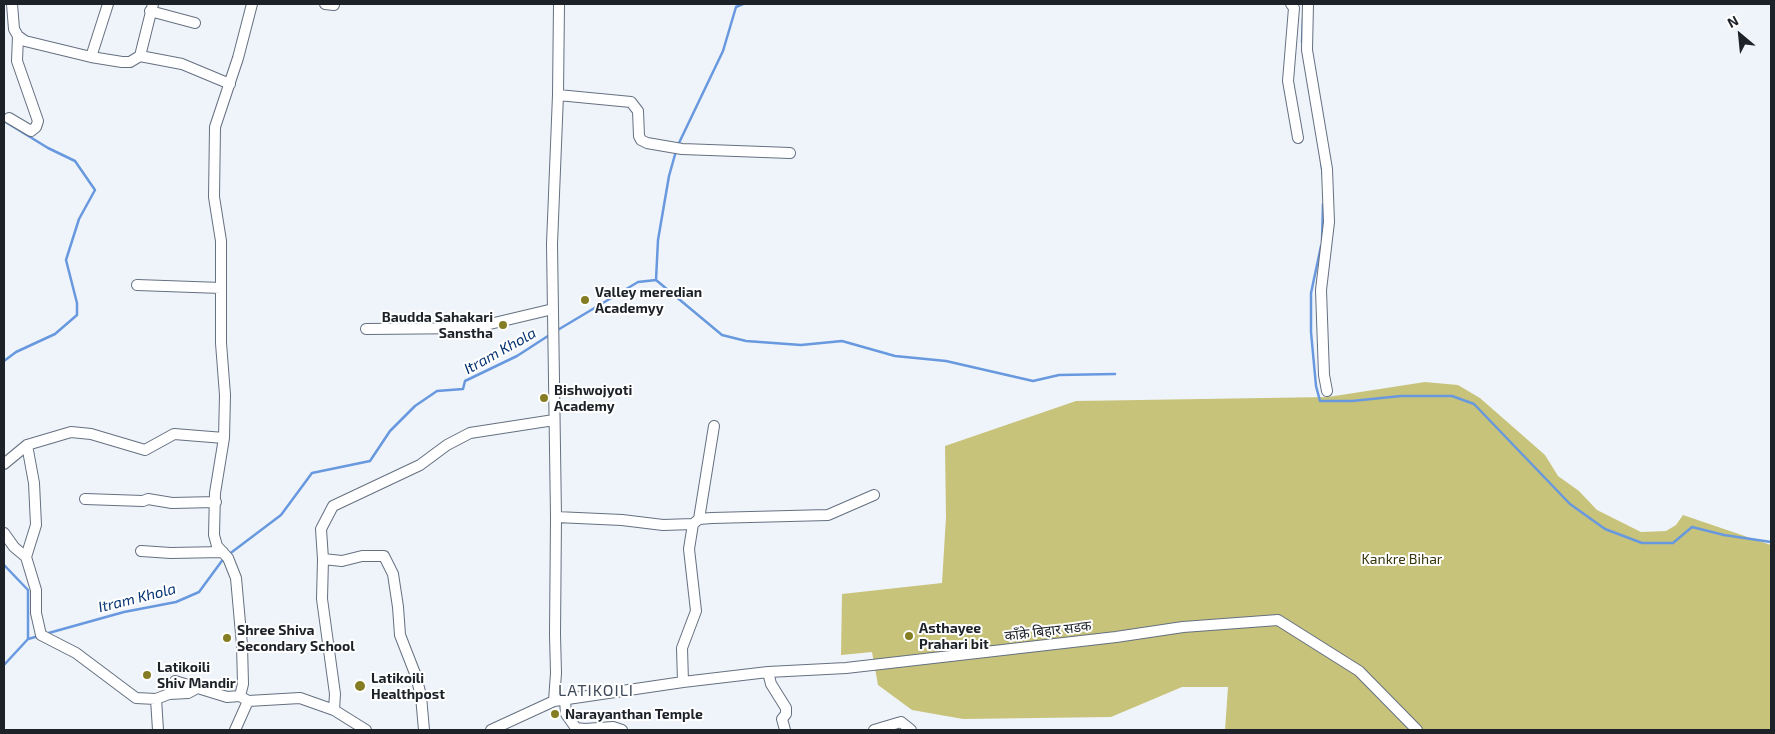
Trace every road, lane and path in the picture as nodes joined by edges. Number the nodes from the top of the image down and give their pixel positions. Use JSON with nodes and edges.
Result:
{"nodes":[{"id":1,"x":12,"y":4,"type":"edge"},
{"id":2,"x":108,"y":4,"type":"edge"},
{"id":3,"x":252,"y":4,"type":"edge"},
{"id":4,"x":559,"y":4,"type":"edge"},
{"id":5,"x":1291,"y":4,"type":"edge"},
{"id":6,"x":1308,"y":4,"type":"edge"},
{"id":7,"x":152,"y":7,"type":"edge"},
{"id":8,"x":195,"y":23,"type":"dead end"},
{"id":9,"x":18,"y":36,"type":"junction"},
{"id":10,"x":140,"y":56,"type":"junction"},
{"id":11,"x":91,"y":57,"type":"junction"},
{"id":12,"x":230,"y":84,"type":"junction"},
{"id":13,"x":558,"y":95,"type":"junction"},
{"id":14,"x":8,"y":118,"type":"dead end"},
{"id":15,"x":1298,"y":138,"type":"dead end"},
{"id":16,"x":790,"y":153,"type":"dead end"},
{"id":17,"x":137,"y":285,"type":"dead end"},
{"id":18,"x":221,"y":288,"type":"junction"},
{"id":19,"x":553,"y":309,"type":"junction"},
{"id":20,"x":366,"y":329,"type":"dead end"},
{"id":21,"x":1327,"y":391,"type":"dead end"},
{"id":22,"x":554,"y":420,"type":"junction"},
{"id":23,"x":714,"y":426,"type":"dead end"},
{"id":24,"x":224,"y":438,"type":"junction"},
{"id":25,"x":27,"y":445,"type":"junction"},
{"id":26,"x":4,"y":464,"type":"edge"},
{"id":27,"x":874,"y":495,"type":"dead end"},
{"id":28,"x":85,"y":499,"type":"dead end"},
{"id":29,"x":216,"y":502,"type":"junction"},
{"id":30,"x":556,"y":517,"type":"junction"},
{"id":31,"x":696,"y":521,"type":"junction"},
{"id":32,"x":4,"y":532,"type":"edge"},
{"id":33,"x":141,"y":551,"type":"dead end"},
{"id":34,"x":226,"y":555,"type":"junction"},
{"id":35,"x":26,"y":558,"type":"junction"},
{"id":36,"x":323,"y":559,"type":"junction"},
{"id":37,"x":768,"y":672,"type":"junction"},
{"id":38,"x":175,"y":681,"type":"dead end"},
{"id":39,"x":683,"y":682,"type":"junction"},
{"id":40,"x":199,"y":687,"type":"junction"},
{"id":41,"x":244,"y":698,"type":"junction"},
{"id":42,"x":156,"y":699,"type":"junction"},
{"id":43,"x":565,"y":700,"type":"junction"},
{"id":44,"x":554,"y":702,"type":"junction"},
{"id":45,"x":334,"y":710,"type":"junction"},
{"id":46,"x":158,"y":730,"type":"edge"},
{"id":47,"x":235,"y":730,"type":"edge"},
{"id":48,"x":366,"y":730,"type":"edge"},
{"id":49,"x":424,"y":730,"type":"edge"},
{"id":50,"x":491,"y":730,"type":"edge"},
{"id":51,"x":622,"y":730,"type":"edge"},
{"id":52,"x":785,"y":730,"type":"edge"},
{"id":53,"x":874,"y":730,"type":"edge"},
{"id":54,"x":911,"y":730,"type":"edge"},
{"id":55,"x":1417,"y":730,"type":"edge"}],
"edges":[{"from":1,"to":9,"type":"street"},
{"from":2,"to":11,"type":"street"},
{"from":3,"to":12,"type":"street"},
{"from":4,"to":13,"type":"street"},
{"from":5,"to":15,"type":"street"},
{"from":6,"to":21,"type":"street"},
{"from":7,"to":8,"type":"street"},
{"from":7,"to":10,"type":"street"},
{"from":9,"to":11,"type":"street"},
{"from":9,"to":14,"type":"street"},
{"from":10,"to":11,"type":"street"},
{"from":10,"to":12,"type":"street"},
{"from":12,"to":18,"type":"street"},
{"from":13,"to":16,"type":"street"},
{"from":13,"to":19,"type":"street"},
{"from":17,"to":18,"type":"street"},
{"from":18,"to":24,"type":"street"},
{"from":19,"to":20,"type":"street"},
{"from":19,"to":22,"type":"street"},
{"from":22,"to":30,"type":"street"},
{"from":22,"to":36,"type":"street"},
{"from":23,"to":31,"type":"street"},
{"from":24,"to":25,"type":"street"},
{"from":24,"to":29,"type":"street"},
{"from":25,"to":26,"type":"street"},
{"from":25,"to":35,"type":"street"},
{"from":27,"to":31,"type":"street"},
{"from":28,"to":29,"type":"street"},
{"from":29,"to":34,"type":"street"},
{"from":30,"to":31,"type":"street"},
{"from":30,"to":44,"type":"street"},
{"from":31,"to":39,"type":"street"},
{"from":32,"to":35,"type":"street"},
{"from":33,"to":34,"type":"street"},
{"from":34,"to":41,"type":"street"},
{"from":35,"to":42,"type":"street"},
{"from":36,"to":45,"type":"street"},
{"from":36,"to":49,"type":"street"},
{"from":37,"to":39,"type":"street","name":"काँक्रे बिहार सडक"},
{"from":37,"to":52,"type":"street"},
{"from":37,"to":55,"type":"street","name":"काँक्रे बिहार सडक"},
{"from":38,"to":40,"type":"street"},
{"from":39,"to":43,"type":"street","name":"काँक्रे बिहार सडक"},
{"from":40,"to":41,"type":"street"},
{"from":40,"to":42,"type":"street"},
{"from":41,"to":45,"type":"street"},
{"from":41,"to":47,"type":"street"},
{"from":42,"to":46,"type":"street"},
{"from":43,"to":44,"type":"street","name":"काँक्रे बिहार सडक"},
{"from":43,"to":51,"type":"street"},
{"from":44,"to":50,"type":"street","name":"काँक्रे बिहार सडक"},
{"from":45,"to":48,"type":"street"},
{"from":53,"to":54,"type":"street"}]}
